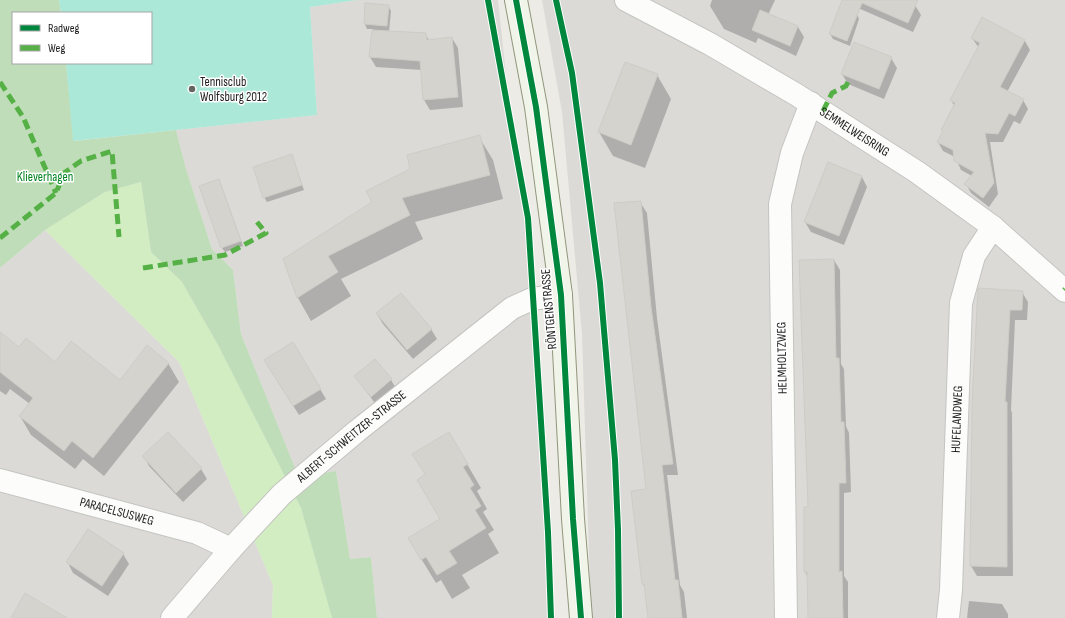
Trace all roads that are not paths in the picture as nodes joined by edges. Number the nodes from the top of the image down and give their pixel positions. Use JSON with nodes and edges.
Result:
{"nodes":[{"id":1,"x":516,"y":0,"type":"edge"},
{"id":2,"x":626,"y":0,"type":"edge"},
{"id":3,"x":810,"y":103,"type":"junction"},
{"id":4,"x":993,"y":227,"type":"junction"},
{"id":5,"x":1065,"y":291,"type":"edge"},
{"id":6,"x":561,"y":295,"type":"junction"},
{"id":7,"x":0,"y":480,"type":"edge"},
{"id":8,"x":231,"y":549,"type":"junction"},
{"id":9,"x":172,"y":618,"type":"edge"},
{"id":10,"x":581,"y":618,"type":"edge"},
{"id":11,"x":786,"y":618,"type":"edge"},
{"id":12,"x":948,"y":618,"type":"edge"}],
"edges":[{"from":1,"to":6,"type":"street","name":"RÖNTGENSTRASSE"},
{"from":2,"to":3,"type":"street","name":"SEMMELWEISRING"},
{"from":3,"to":4,"type":"street","name":"SEMMELWEISRING"},
{"from":3,"to":11,"type":"street","name":"HELMHOLTZWEG"},
{"from":4,"to":5,"type":"street","name":"SEMMELWEISRING"},
{"from":4,"to":12,"type":"street","name":"HUFELANDWEG"},
{"from":6,"to":8,"type":"street","name":"ALBERT-SCHWEITZER-STRASSE"},
{"from":6,"to":10,"type":"street","name":"RÖNTGENSTRASSE"},
{"from":7,"to":8,"type":"street","name":"PARACELSUSWEG"},
{"from":8,"to":9,"type":"street","name":"ALBERT-SCHWEITZER-STRASSE"}]}
